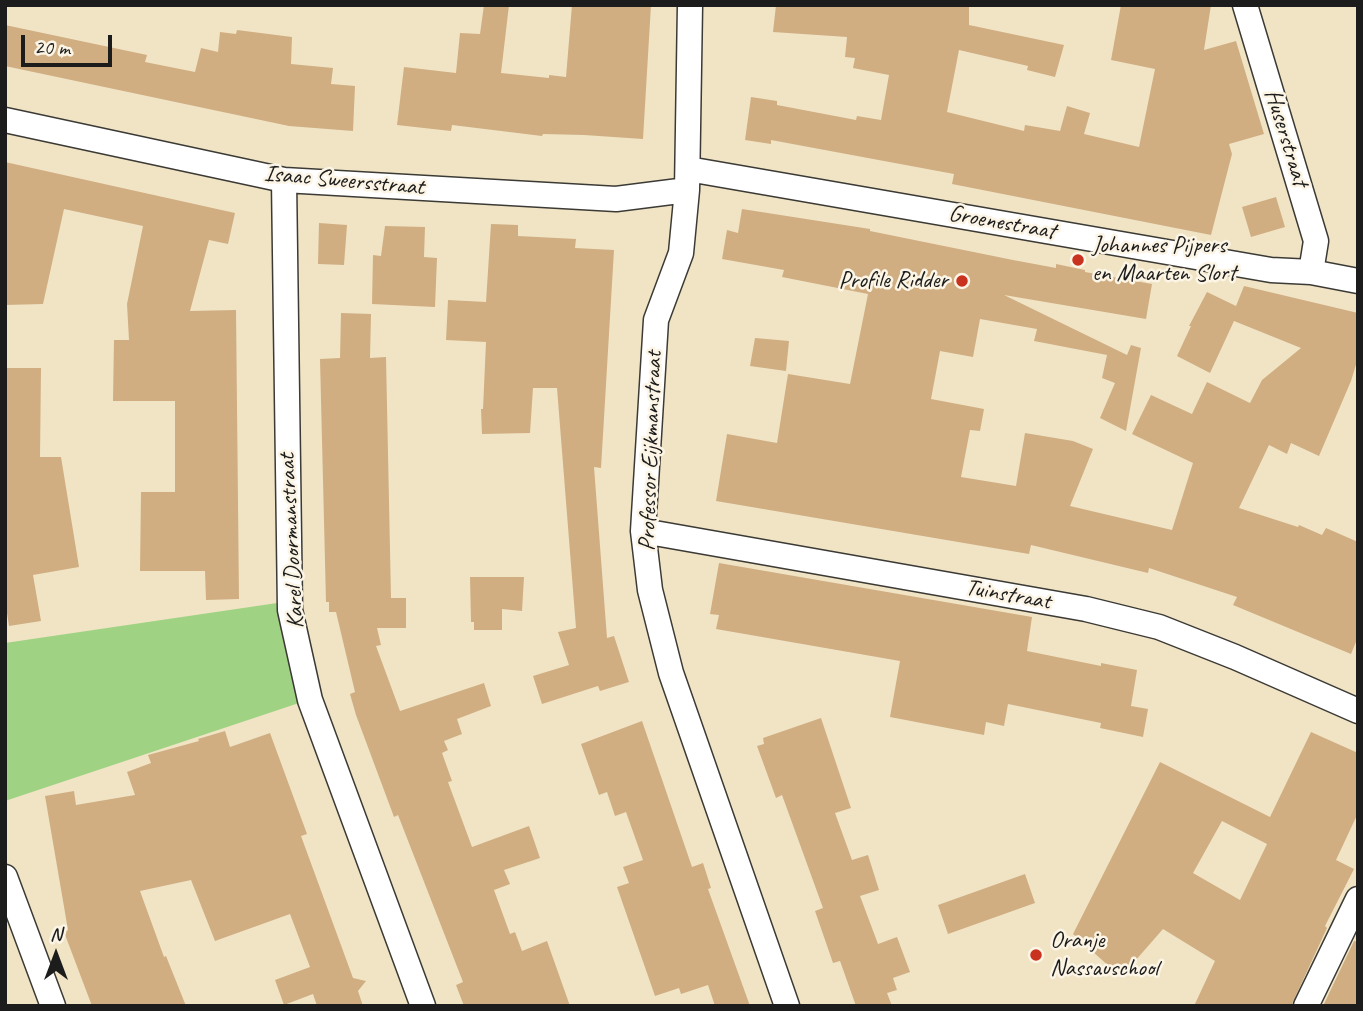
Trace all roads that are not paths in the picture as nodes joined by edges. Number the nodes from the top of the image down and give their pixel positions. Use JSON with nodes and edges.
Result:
{"nodes":[{"id":1,"x":690,"y":5,"type":"edge"},
{"id":2,"x":1245,"y":5,"type":"edge"},
{"id":3,"x":5,"y":120,"type":"edge"},
{"id":4,"x":687,"y":179,"type":"junction"},
{"id":5,"x":284,"y":180,"type":"junction"},
{"id":6,"x":1311,"y":272,"type":"junction"},
{"id":7,"x":1358,"y":281,"type":"edge"},
{"id":8,"x":643,"y":531,"type":"junction"},
{"id":9,"x":1358,"y":711,"type":"edge"},
{"id":10,"x":5,"y":877,"type":"edge"},
{"id":11,"x":1358,"y":899,"type":"edge"},
{"id":12,"x":53,"y":1006,"type":"edge"},
{"id":13,"x":423,"y":1006,"type":"edge"},
{"id":14,"x":787,"y":1006,"type":"edge"},
{"id":15,"x":1306,"y":1006,"type":"edge"}],
"edges":[{"from":1,"to":4,"type":"street","name":"Professor Eijkmanstraat"},
{"from":2,"to":6,"type":"street","name":"Huserstraat"},
{"from":3,"to":5,"type":"street","name":"Isaac Sweersstraat"},
{"from":4,"to":5,"type":"street","name":"Isaac Sweersstraat"},
{"from":4,"to":6,"type":"street","name":"Groenestraat"},
{"from":4,"to":8,"type":"street","name":"Professor Eijkmanstraat"},
{"from":5,"to":13,"type":"street","name":"Karel Doormanstraat"},
{"from":6,"to":7,"type":"street","name":"Groenestraat"},
{"from":8,"to":9,"type":"street","name":"Tuinstraat"},
{"from":8,"to":14,"type":"street","name":"Professor Eijkmanstraat"},
{"from":10,"to":12,"type":"street"},
{"from":11,"to":15,"type":"street"}]}
